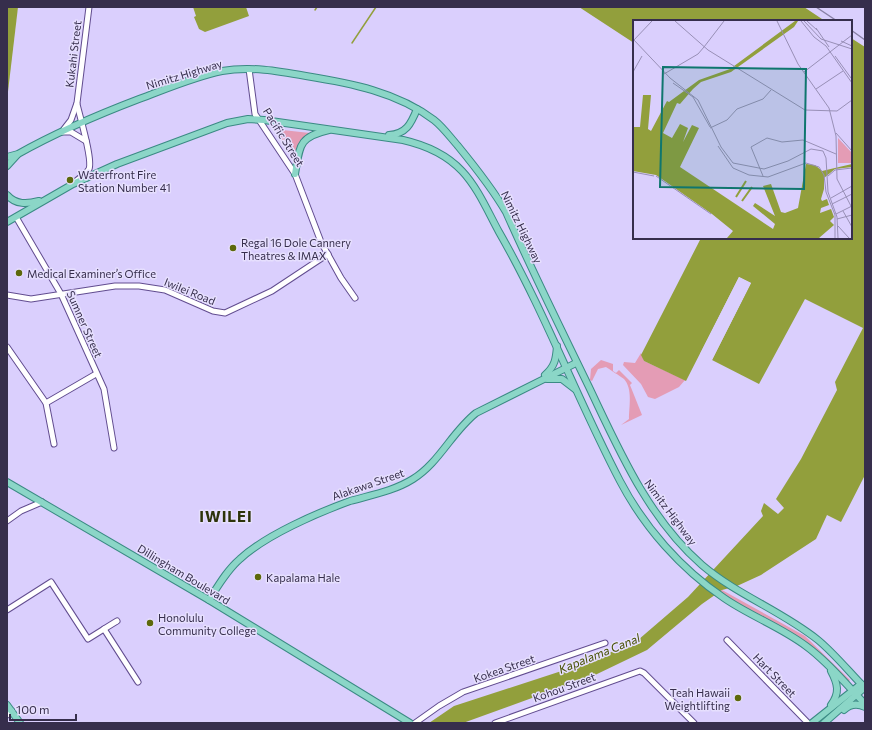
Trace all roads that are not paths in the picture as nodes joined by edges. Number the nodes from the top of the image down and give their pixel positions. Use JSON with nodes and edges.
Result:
{"nodes":[{"id":1,"x":89,"y":7,"type":"edge"},
{"id":2,"x":249,"y":69,"type":"junction"},
{"id":3,"x":77,"y":103,"type":"junction"},
{"id":4,"x":417,"y":109,"type":"junction"},
{"id":5,"x":258,"y":119,"type":"junction"},
{"id":6,"x":81,"y":122,"type":"junction"},
{"id":7,"x":64,"y":129,"type":"junction"},
{"id":8,"x":333,"y":129,"type":"junction"},
{"id":9,"x":55,"y":134,"type":"junction"},
{"id":10,"x":377,"y":136,"type":"junction"},
{"id":11,"x":86,"y":141,"type":"junction"},
{"id":12,"x":18,"y":154,"type":"junction"},
{"id":13,"x":7,"y":157,"type":"edge"},
{"id":14,"x":7,"y":166,"type":"edge"},
{"id":15,"x":295,"y":174,"type":"junction"},
{"id":16,"x":73,"y":184,"type":"junction"},
{"id":17,"x":7,"y":195,"type":"edge"},
{"id":18,"x":47,"y":199,"type":"junction"},
{"id":19,"x":16,"y":217,"type":"junction"},
{"id":20,"x":7,"y":222,"type":"edge"},
{"id":21,"x":328,"y":254,"type":"junction"},
{"id":22,"x":56,"y":284,"type":"junction"},
{"id":23,"x":62,"y":294,"type":"junction"},
{"id":24,"x":7,"y":295,"type":"edge"},
{"id":25,"x":50,"y":296,"type":"junction"},
{"id":26,"x":355,"y":298,"type":"dead end"},
{"id":27,"x":557,"y":346,"type":"junction"},
{"id":28,"x":7,"y":347,"type":"edge"},
{"id":29,"x":576,"y":363,"type":"junction"},
{"id":30,"x":567,"y":367,"type":"junction"},
{"id":31,"x":96,"y":374,"type":"junction"},
{"id":32,"x":538,"y":381,"type":"junction"},
{"id":33,"x":576,"y":389,"type":"junction"},
{"id":34,"x":46,"y":403,"type":"junction"},
{"id":35,"x":54,"y":444,"type":"dead end"},
{"id":36,"x":114,"y":448,"type":"dead end"},
{"id":37,"x":7,"y":482,"type":"edge"},
{"id":38,"x":42,"y":502,"type":"junction"},
{"id":39,"x":7,"y":521,"type":"edge"},
{"id":40,"x":209,"y":600,"type":"junction"},
{"id":41,"x":7,"y":610,"type":"edge"},
{"id":42,"x":117,"y":621,"type":"dead end"},
{"id":43,"x":104,"y":629,"type":"junction"},
{"id":44,"x":727,"y":640,"type":"dead end"},
{"id":45,"x":605,"y":643,"type":"dead end"},
{"id":46,"x":828,"y":665,"type":"junction"},
{"id":47,"x":138,"y":682,"type":"dead end"},
{"id":48,"x":863,"y":687,"type":"edge"},
{"id":49,"x":854,"y":692,"type":"junction"},
{"id":50,"x":7,"y":705,"type":"edge"},
{"id":51,"x":865,"y":705,"type":"edge"},
{"id":52,"x":9,"y":713,"type":"edge"},
{"id":53,"x":826,"y":713,"type":"junction"},
{"id":54,"x":826,"y":721,"type":"edge"},
{"id":55,"x":20,"y":723,"type":"edge"},
{"id":56,"x":410,"y":723,"type":"edge"},
{"id":57,"x":415,"y":723,"type":"edge"},
{"id":58,"x":494,"y":723,"type":"edge"},
{"id":59,"x":694,"y":723,"type":"edge"},
{"id":60,"x":808,"y":723,"type":"edge"},
{"id":61,"x":812,"y":723,"type":"edge"}],
"edges":[{"from":1,"to":3,"type":"street","name":"Kukahi Street"},
{"from":2,"to":4,"type":"main road","name":"Nimitz Highway"},
{"from":2,"to":5,"type":"street","name":"Pacific Street"},
{"from":2,"to":6,"type":"main road","name":"Nimitz Highway"},
{"from":3,"to":6,"type":"street","name":"Kukahi Street"},
{"from":3,"to":7,"type":"street","name":"Kukahi Street"},
{"from":4,"to":10,"type":"main road"},
{"from":4,"to":29,"type":"main road","name":"Nimitz Highway"},
{"from":5,"to":8,"type":"main road","name":"Nimitz Highway"},
{"from":5,"to":15,"type":"street","name":"Pacific Street"},
{"from":5,"to":16,"type":"main road","name":"Nimitz Highway"},
{"from":6,"to":7,"type":"main road","name":"Nimitz Highway"},
{"from":6,"to":11,"type":"street","name":"Kukahi Street"},
{"from":7,"to":9,"type":"main road","name":"Nimitz Highway"},
{"from":8,"to":10,"type":"main road","name":"Nimitz Highway"},
{"from":8,"to":15,"type":"main road"},
{"from":9,"to":11,"type":"street"},
{"from":9,"to":12,"type":"main road","name":"Nimitz Highway"},
{"from":10,"to":27,"type":"main road","name":"Nimitz Highway"},
{"from":11,"to":16,"type":"street","name":"Kukahi Street"},
{"from":12,"to":13,"type":"main road","name":"Nimitz Highway"},
{"from":12,"to":14,"type":"main road"},
{"from":15,"to":21,"type":"street","name":"Pacific Street"},
{"from":16,"to":18,"type":"main road","name":"Nimitz Highway"},
{"from":17,"to":18,"type":"main road"},
{"from":18,"to":19,"type":"main road","name":"Nimitz Highway"},
{"from":19,"to":20,"type":"main road","name":"Nimitz Highway"},
{"from":19,"to":22,"type":"street","name":"Sumner Street"},
{"from":21,"to":23,"type":"street","name":"Iwilei Road"},
{"from":21,"to":26,"type":"street","name":"Pacific Street"},
{"from":22,"to":23,"type":"street","name":"Sumner Street"},
{"from":22,"to":25,"type":"street"},
{"from":23,"to":25,"type":"street","name":"Iwilei Road"},
{"from":23,"to":31,"type":"street","name":"Sumner Street"},
{"from":24,"to":25,"type":"street","name":"Iwilei Road"},
{"from":27,"to":30,"type":"main road","name":"Nimitz Highway"},
{"from":27,"to":32,"type":"main road"},
{"from":28,"to":34,"type":"street"},
{"from":29,"to":30,"type":"main road","name":"Alakawa Street"},
{"from":29,"to":48,"type":"main road","name":"Nimitz Highway"},
{"from":30,"to":32,"type":"main road","name":"Alakawa Street"},
{"from":30,"to":33,"type":"main road","name":"Nimitz Highway"},
{"from":31,"to":34,"type":"street"},
{"from":31,"to":36,"type":"street","name":"Sumner Street"},
{"from":32,"to":33,"type":"main road"},
{"from":32,"to":40,"type":"main road","name":"Alakawa Street"},
{"from":33,"to":46,"type":"main road","name":"Nimitz Highway"},
{"from":34,"to":35,"type":"street"},
{"from":37,"to":38,"type":"main road","name":"Dillingham Boulevard"},
{"from":38,"to":39,"type":"street"},
{"from":38,"to":40,"type":"main road","name":"Dillingham Boulevard"},
{"from":40,"to":56,"type":"main road","name":"Dillingham Boulevard"},
{"from":41,"to":43,"type":"street"},
{"from":42,"to":43,"type":"street"},
{"from":43,"to":47,"type":"street"},
{"from":44,"to":60,"type":"street","name":"Hart Street"},
{"from":45,"to":57,"type":"street","name":"Kokea Street"},
{"from":46,"to":49,"type":"main road","name":"Nimitz Highway"},
{"from":46,"to":53,"type":"main road"},
{"from":48,"to":49,"type":"main road"},
{"from":49,"to":51,"type":"main road","name":"Nimitz Highway"},
{"from":49,"to":53,"type":"main road"},
{"from":49,"to":54,"type":"main road"},
{"from":50,"to":52,"type":"main road"},
{"from":51,"to":54,"type":"main road"},
{"from":52,"to":55,"type":"main road"},
{"from":53,"to":61,"type":"main road"},
{"from":58,"to":59,"type":"street","name":"Kohou Street"}]}
